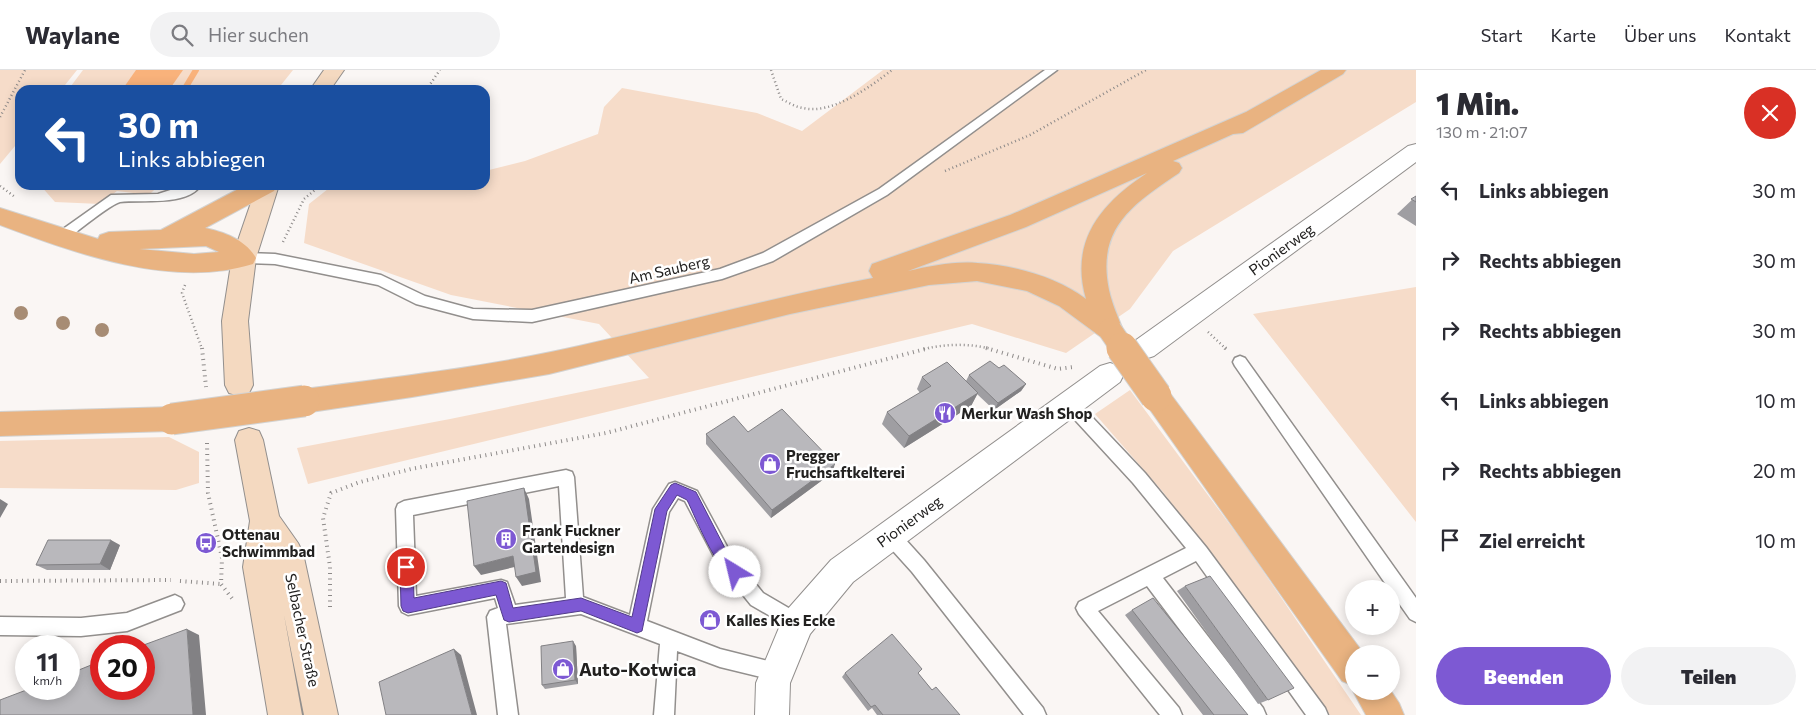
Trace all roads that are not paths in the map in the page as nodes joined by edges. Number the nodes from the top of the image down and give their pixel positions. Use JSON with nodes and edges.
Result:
{"nodes":[{"id":1,"x":334,"y":70,"type":"edge"},
{"id":2,"x":1052,"y":70,"type":"edge"},
{"id":3,"x":1336,"y":70,"type":"edge"},
{"id":4,"x":324,"y":85,"type":"edge"},
{"id":5,"x":1251,"y":118,"type":"junction"},
{"id":6,"x":1416,"y":151,"type":"edge"},
{"id":7,"x":188,"y":190,"type":"edge"},
{"id":8,"x":255,"y":190,"type":"edge"},
{"id":9,"x":265,"y":190,"type":"edge"},
{"id":10,"x":0,"y":216,"type":"edge"},
{"id":11,"x":155,"y":239,"type":"junction"},
{"id":12,"x":71,"y":240,"type":"junction"},
{"id":13,"x":244,"y":258,"type":"junction"},
{"id":14,"x":790,"y":304,"type":"junction"},
{"id":15,"x":1110,"y":330,"type":"junction"},
{"id":16,"x":1145,"y":348,"type":"dead end"},
{"id":17,"x":1240,"y":362,"type":"road end"},
{"id":18,"x":1110,"y":374,"type":"dead end"},
{"id":19,"x":239,"y":385,"type":"dead end"},
{"id":20,"x":1069,"y":404,"type":"junction"},
{"id":21,"x":0,"y":424,"type":"edge"},
{"id":22,"x":249,"y":440,"type":"dead end"},
{"id":23,"x":265,"y":520,"type":"junction"},
{"id":24,"x":890,"y":535,"type":"junction"},
{"id":25,"x":1198,"y":551,"type":"junction"},
{"id":26,"x":1150,"y":575,"type":"junction"},
{"id":27,"x":175,"y":604,"type":"dead end"},
{"id":28,"x":575,"y":605,"type":"junction"},
{"id":29,"x":1416,"y":613,"type":"edge"},
{"id":30,"x":509,"y":615,"type":"junction"},
{"id":31,"x":798,"y":623,"type":"junction"},
{"id":32,"x":0,"y":626,"type":"edge"},
{"id":33,"x":637,"y":626,"type":"junction"},
{"id":34,"x":669,"y":638,"type":"junction"},
{"id":35,"x":1345,"y":657,"type":"edge"},
{"id":36,"x":777,"y":672,"type":"junction"},
{"id":37,"x":1376,"y":700,"type":"edge"},
{"id":38,"x":285,"y":715,"type":"edge"},
{"id":39,"x":320,"y":715,"type":"edge"},
{"id":40,"x":508,"y":715,"type":"edge"},
{"id":41,"x":664,"y":715,"type":"edge"},
{"id":42,"x":772,"y":715,"type":"edge"},
{"id":43,"x":1036,"y":715,"type":"edge"},
{"id":44,"x":1172,"y":715,"type":"edge"},
{"id":45,"x":1256,"y":715,"type":"edge"},
{"id":46,"x":1318,"y":715,"type":"edge"},
{"id":47,"x":1387,"y":715,"type":"edge"}],
"edges":[{"from":1,"to":4,"type":"main road"},
{"from":2,"to":13,"type":"lane","name":"Am Sauberg"},
{"from":3,"to":5,"type":"main road"},
{"from":5,"to":14,"type":"main road"},
{"from":5,"to":15,"type":"main road"},
{"from":6,"to":16,"type":"street","name":"Pionierweg"},
{"from":7,"to":12,"type":"lane"},
{"from":8,"to":11,"type":"main road"},
{"from":9,"to":13,"type":"main road"},
{"from":10,"to":12,"type":"main road"},
{"from":11,"to":12,"type":"main road"},
{"from":11,"to":13,"type":"main road"},
{"from":12,"to":13,"type":"main road"},
{"from":13,"to":19,"type":"main road"},
{"from":14,"to":15,"type":"main road"},
{"from":14,"to":21,"type":"main road","bridge":true},
{"from":15,"to":35,"type":"main road","bridge":true},
{"from":17,"to":29,"type":"lane"},
{"from":18,"to":20,"type":"street","name":"Pionierweg"},
{"from":20,"to":24,"type":"street","name":"Pionierweg"},
{"from":20,"to":25,"type":"lane"},
{"from":22,"to":23,"type":"main road","name":"Selbacher Straße"},
{"from":23,"to":38,"type":"main road","name":"Selbacher Straße"},
{"from":23,"to":39,"type":"main road","name":"Selbacher Straße"},
{"from":24,"to":31,"type":"street","name":"Pionierweg"},
{"from":24,"to":43,"type":"lane"},
{"from":25,"to":26,"type":"lane"},
{"from":25,"to":46,"type":"lane"},
{"from":26,"to":44,"type":"lane"},
{"from":26,"to":45,"type":"lane"},
{"from":27,"to":32,"type":"lane"},
{"from":28,"to":30,"type":"lane"},
{"from":28,"to":30,"type":"lane"},
{"from":28,"to":33,"type":"lane"},
{"from":30,"to":40,"type":"lane"},
{"from":31,"to":33,"type":"lane"},
{"from":31,"to":36,"type":"street","name":"Pionierweg"},
{"from":33,"to":34,"type":"lane"},
{"from":34,"to":36,"type":"lane"},
{"from":34,"to":41,"type":"lane"},
{"from":36,"to":42,"type":"street","name":"Pionierweg"},
{"from":37,"to":47,"type":"main road"}]}
